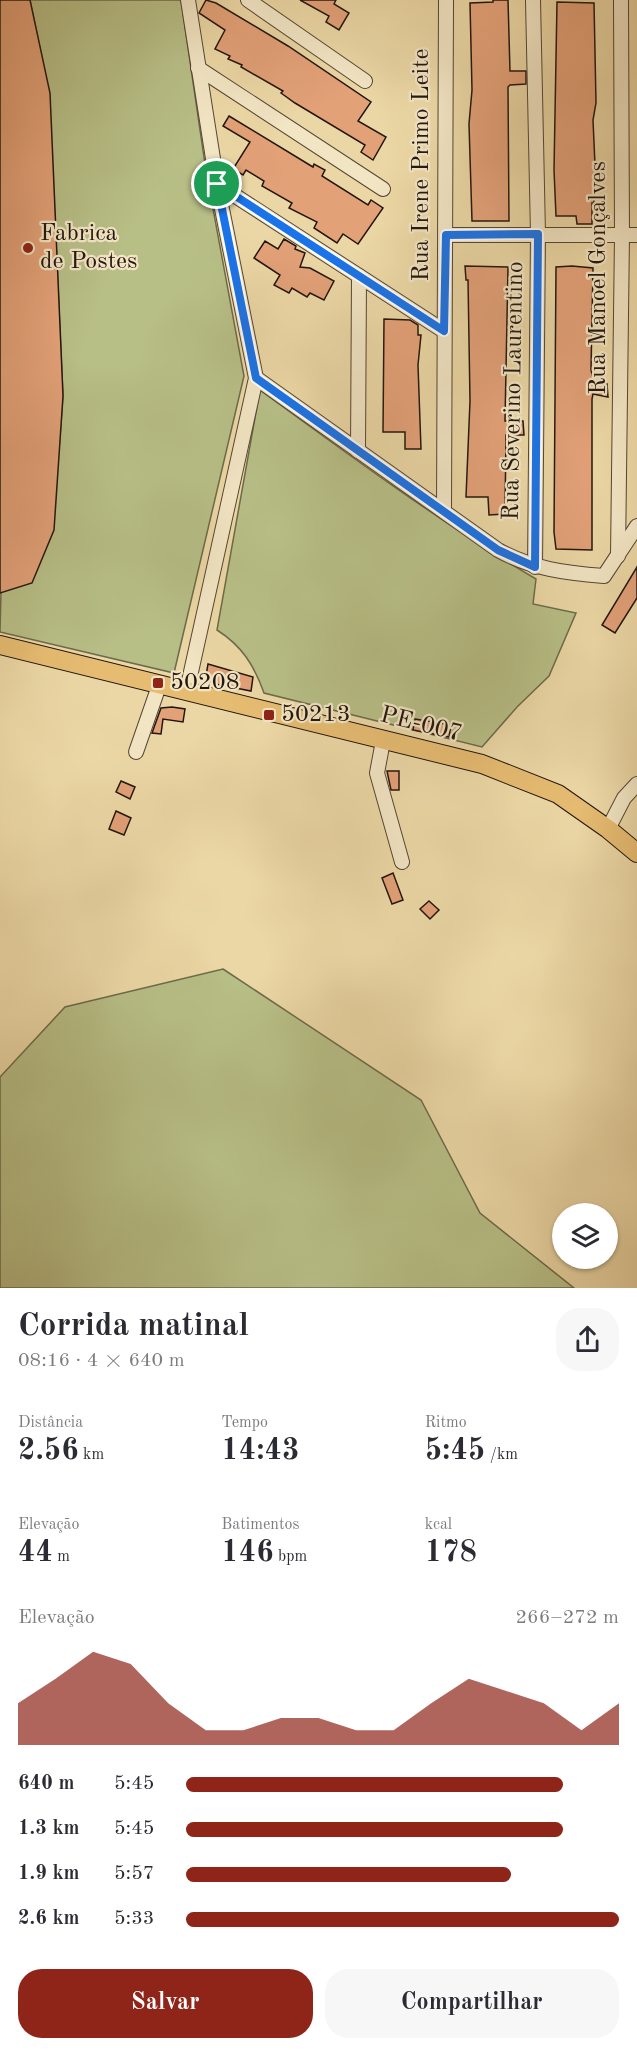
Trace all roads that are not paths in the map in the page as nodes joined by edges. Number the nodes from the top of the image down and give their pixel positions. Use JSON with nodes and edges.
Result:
{"nodes":[{"id":1,"x":188,"y":0,"type":"edge"},
{"id":2,"x":248,"y":0,"type":"edge"},
{"id":3,"x":446,"y":0,"type":"edge"},
{"id":4,"x":533,"y":0,"type":"edge"},
{"id":5,"x":621,"y":0,"type":"edge"},
{"id":6,"x":198,"y":68,"type":"junction"},
{"id":7,"x":365,"y":81,"type":"dead end"},
{"id":8,"x":217,"y":184,"type":"junction"},
{"id":9,"x":384,"y":189,"type":"dead end"},
{"id":10,"x":538,"y":234,"type":"junction"},
{"id":11,"x":446,"y":235,"type":"junction"},
{"id":12,"x":622,"y":235,"type":"junction"},
{"id":13,"x":637,"y":235,"type":"edge"},
{"id":14,"x":359,"y":276,"type":"junction"},
{"id":15,"x":444,"y":331,"type":"junction"},
{"id":16,"x":256,"y":378,"type":"junction"},
{"id":17,"x":358,"y":451,"type":"junction"},
{"id":18,"x":444,"y":510,"type":"junction"},
{"id":19,"x":637,"y":526,"type":"edge"},
{"id":20,"x":618,"y":556,"type":"junction"},
{"id":21,"x":535,"y":567,"type":"junction"},
{"id":22,"x":0,"y":645,"type":"edge"},
{"id":23,"x":160,"y":683,"type":"junction"},
{"id":24,"x":187,"y":690,"type":"junction"},
{"id":25,"x":383,"y":741,"type":"junction"},
{"id":26,"x":136,"y":752,"type":"dead end"},
{"id":27,"x":637,"y":784,"type":"edge"},
{"id":28,"x":608,"y":828,"type":"junction"},
{"id":29,"x":637,"y":853,"type":"edge"},
{"id":30,"x":402,"y":862,"type":"dead end"}],
"edges":[{"from":1,"to":6,"type":"street"},
{"from":2,"to":7,"type":"street"},
{"from":3,"to":11,"type":"street","name":"Rua Irene Primo Leite"},
{"from":4,"to":10,"type":"street","name":"Rua Severino Laurentino"},
{"from":5,"to":12,"type":"street","name":"Rua Manoel Gonçalves"},
{"from":6,"to":8,"type":"street"},
{"from":6,"to":9,"type":"street"},
{"from":8,"to":14,"type":"street"},
{"from":8,"to":16,"type":"street"},
{"from":10,"to":11,"type":"street"},
{"from":10,"to":12,"type":"street"},
{"from":10,"to":21,"type":"street","name":"Rua Severino Laurentino"},
{"from":11,"to":15,"type":"street","name":"Rua Irene Primo Leite"},
{"from":12,"to":13,"type":"street"},
{"from":12,"to":20,"type":"street","name":"Rua Manoel Gonçalves"},
{"from":14,"to":15,"type":"street"},
{"from":14,"to":17,"type":"street"},
{"from":15,"to":18,"type":"street","name":"Rua Irene Primo Leite"},
{"from":16,"to":17,"type":"street"},
{"from":16,"to":24,"type":"street"},
{"from":17,"to":18,"type":"street"},
{"from":18,"to":21,"type":"street"},
{"from":19,"to":20,"type":"street"},
{"from":20,"to":21,"type":"street"},
{"from":22,"to":23,"type":"main road","name":"PE-007","number":"PE-007"},
{"from":23,"to":24,"type":"main road","name":"PE-007","number":"PE-007"},
{"from":23,"to":26,"type":"street"},
{"from":24,"to":25,"type":"main road","name":"PE-007","number":"PE-007"},
{"from":25,"to":28,"type":"main road","name":"PE-007","number":"PE-007"},
{"from":25,"to":30,"type":"street"},
{"from":27,"to":28,"type":"street"},
{"from":28,"to":29,"type":"main road","name":"PE-007","number":"PE-007"}]}
